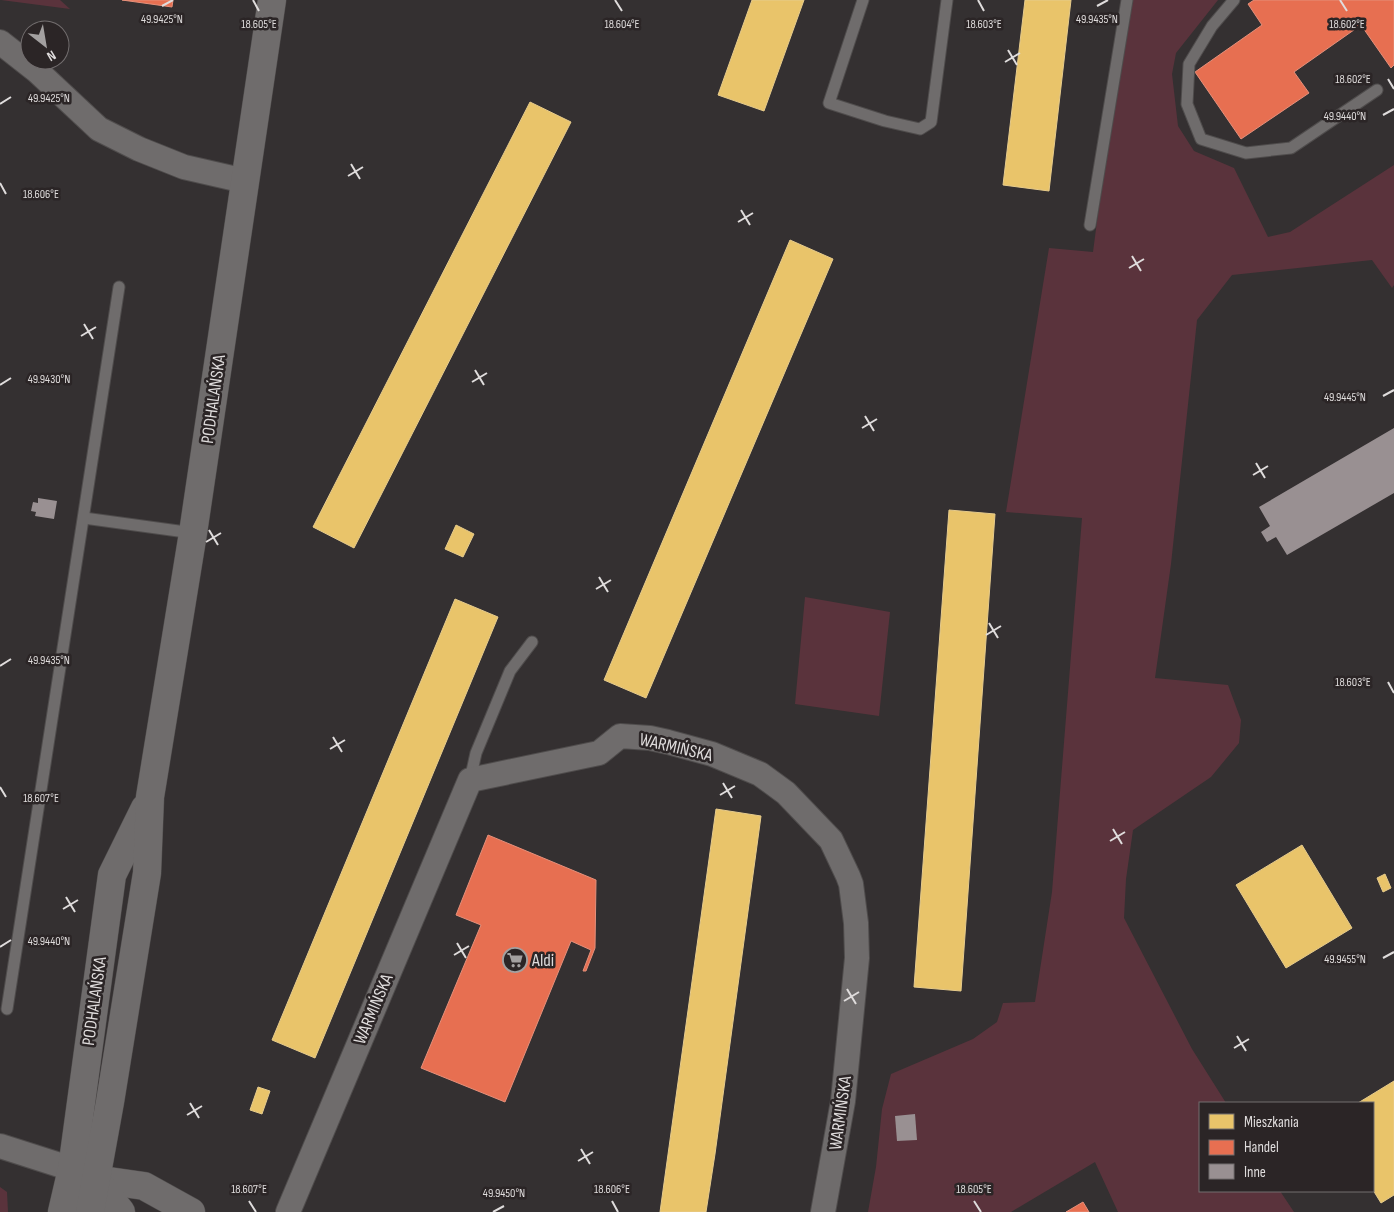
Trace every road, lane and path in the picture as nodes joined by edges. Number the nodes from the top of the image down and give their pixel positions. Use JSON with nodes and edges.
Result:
{"nodes":[{"id":1,"x":272,"y":0,"type":"edge"},
{"id":2,"x":863,"y":0,"type":"edge"},
{"id":3,"x":947,"y":0,"type":"edge"},
{"id":4,"x":1127,"y":0,"type":"edge"},
{"id":5,"x":1234,"y":0,"type":"edge"},
{"id":6,"x":0,"y":42,"type":"edge"},
{"id":7,"x":1377,"y":90,"type":"dead end"},
{"id":8,"x":244,"y":181,"type":"junction"},
{"id":9,"x":1090,"y":225,"type":"dead end"},
{"id":10,"x":119,"y":287,"type":"dead end"},
{"id":11,"x":84,"y":518,"type":"junction"},
{"id":12,"x":193,"y":533,"type":"junction"},
{"id":13,"x":532,"y":642,"type":"dead end"},
{"id":14,"x":470,"y":780,"type":"junction"},
{"id":15,"x":7,"y":1009,"type":"dead end"},
{"id":16,"x":0,"y":1146,"type":"edge"},
{"id":17,"x":83,"y":1174,"type":"junction"},
{"id":18,"x":62,"y":1212,"type":"edge"},
{"id":19,"x":90,"y":1212,"type":"edge"},
{"id":20,"x":121,"y":1212,"type":"edge"},
{"id":21,"x":191,"y":1212,"type":"edge"},
{"id":22,"x":288,"y":1212,"type":"edge"},
{"id":23,"x":823,"y":1212,"type":"edge"}],
"edges":[{"from":1,"to":8,"type":"street","name":"PODHALAŃSKA"},
{"from":2,"to":3,"type":"lane"},
{"from":4,"to":9,"type":"lane"},
{"from":5,"to":7,"type":"lane"},
{"from":6,"to":8,"type":"street"},
{"from":8,"to":12,"type":"street","name":"PODHALAŃSKA"},
{"from":10,"to":11,"type":"lane"},
{"from":11,"to":12,"type":"lane"},
{"from":11,"to":15,"type":"lane"},
{"from":12,"to":17,"type":"street","name":"PODHALAŃSKA"},
{"from":13,"to":14,"type":"lane"},
{"from":14,"to":22,"type":"street","name":"WARMIŃSKA"},
{"from":14,"to":23,"type":"street","name":"WARMIŃSKA"},
{"from":16,"to":17,"type":"street"},
{"from":17,"to":18,"type":"street","name":"PODHALAŃSKA"},
{"from":17,"to":19,"type":"street","name":"PODHALAŃSKA"},
{"from":17,"to":20,"type":"street"},
{"from":17,"to":21,"type":"street"}]}
